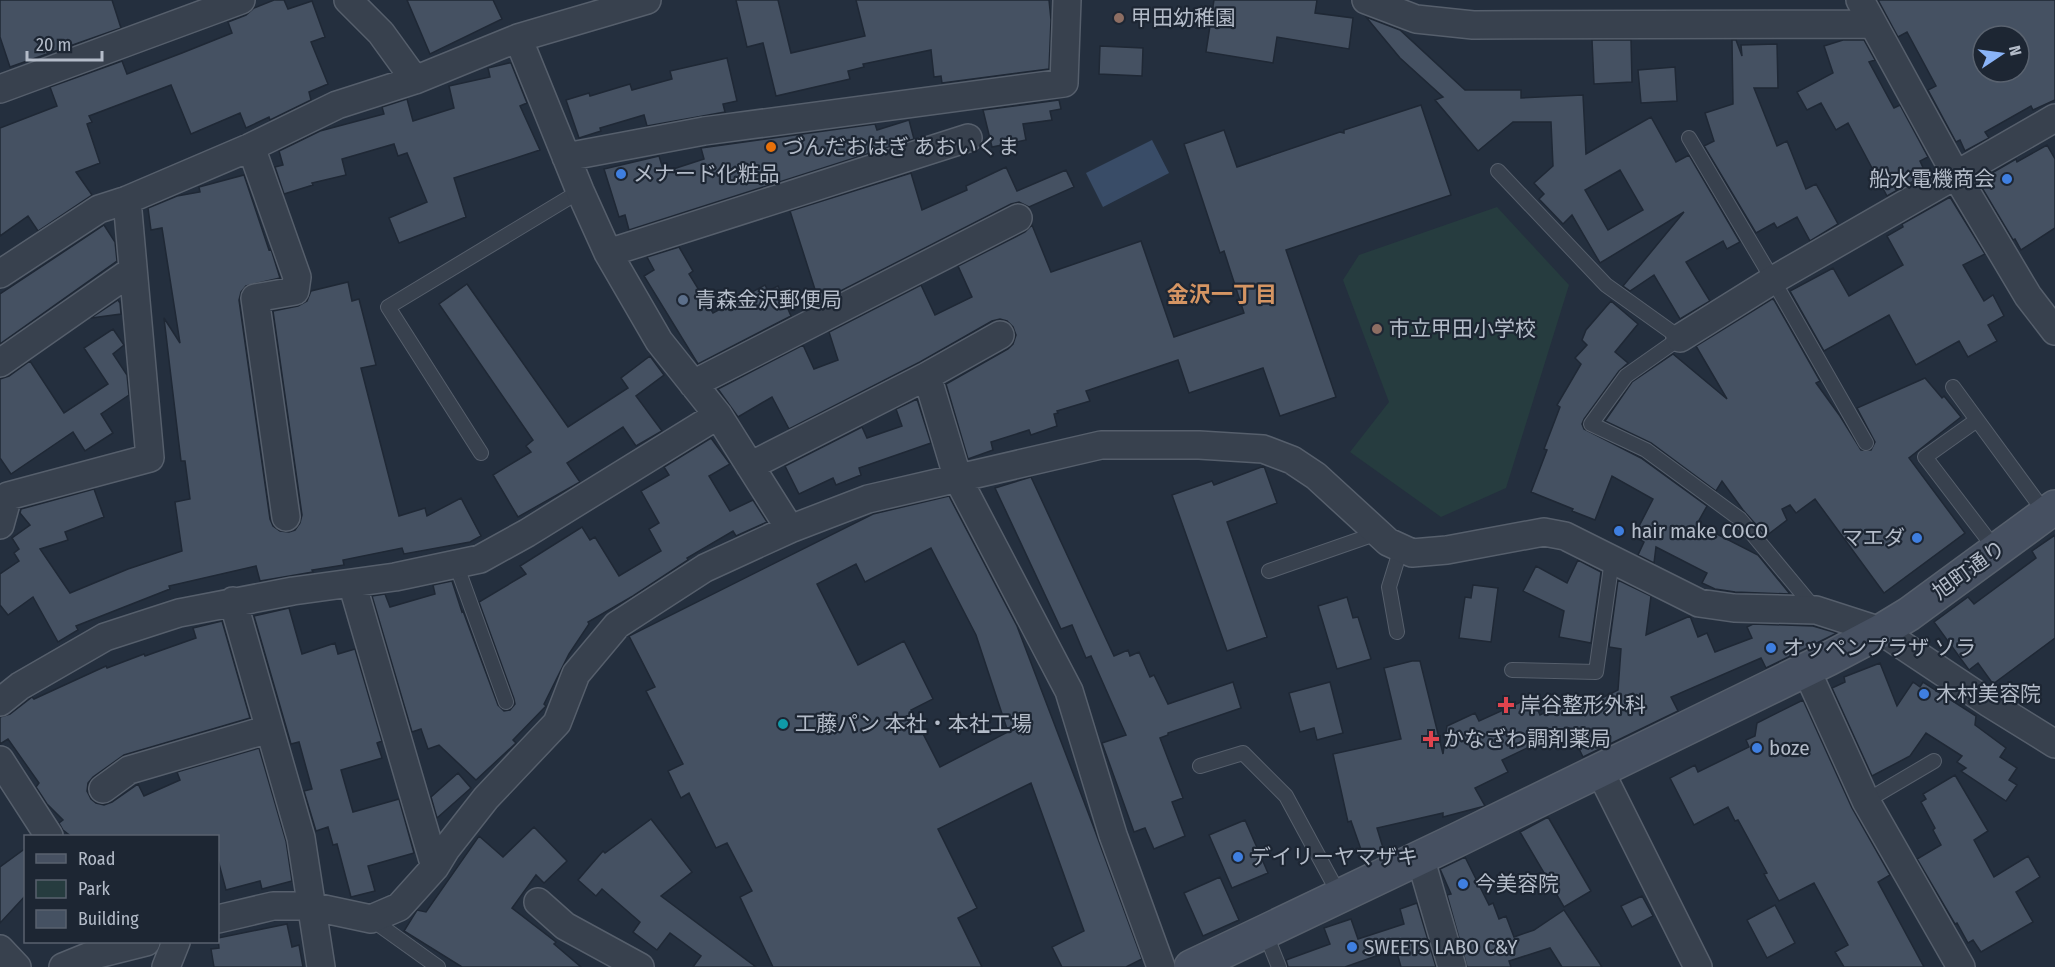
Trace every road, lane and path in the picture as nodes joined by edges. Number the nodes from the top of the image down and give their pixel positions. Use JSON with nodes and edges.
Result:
{"nodes":[{"id":1,"x":241,"y":0,"type":"edge"},
{"id":2,"x":348,"y":0,"type":"edge"},
{"id":3,"x":646,"y":0,"type":"edge"},
{"id":4,"x":1067,"y":0,"type":"edge"},
{"id":5,"x":1366,"y":0,"type":"edge"},
{"id":6,"x":1860,"y":0,"type":"edge"},
{"id":7,"x":1873,"y":24,"type":"junction"},
{"id":8,"x":518,"y":38,"type":"junction"},
{"id":9,"x":415,"y":80,"type":"junction"},
{"id":10,"x":0,"y":89,"type":"edge"},
{"id":11,"x":2055,"y":118,"type":"edge"},
{"id":12,"x":968,"y":138,"type":"dead end"},
{"id":13,"x":1689,"y":138,"type":"dead end"},
{"id":14,"x":250,"y":147,"type":"junction"},
{"id":15,"x":566,"y":157,"type":"junction"},
{"id":16,"x":1498,"y":171,"type":"dead end"},
{"id":17,"x":1956,"y":175,"type":"junction"},
{"id":18,"x":580,"y":191,"type":"junction"},
{"id":19,"x":127,"y":200,"type":"junction"},
{"id":20,"x":1018,"y":218,"type":"dead end"},
{"id":21,"x":608,"y":253,"type":"junction"},
{"id":22,"x":133,"y":270,"type":"junction"},
{"id":23,"x":0,"y":274,"type":"edge"},
{"id":24,"x":1773,"y":280,"type":"junction"},
{"id":25,"x":2055,"y":331,"type":"edge"},
{"id":26,"x":1000,"y":335,"type":"dead end"},
{"id":27,"x":1680,"y":338,"type":"junction"},
{"id":28,"x":0,"y":363,"type":"edge"},
{"id":29,"x":927,"y":376,"type":"junction"},
{"id":30,"x":693,"y":384,"type":"junction"},
{"id":31,"x":1953,"y":387,"type":"dead end"},
{"id":32,"x":718,"y":415,"type":"junction"},
{"id":33,"x":1977,"y":420,"type":"junction"},
{"id":34,"x":1866,"y":443,"type":"dead end"},
{"id":35,"x":481,"y":453,"type":"dead end"},
{"id":36,"x":750,"y":466,"type":"junction"},
{"id":37,"x":958,"y":479,"type":"junction"},
{"id":38,"x":2050,"y":511,"type":"edge"},
{"id":39,"x":286,"y":517,"type":"dead end"},
{"id":40,"x":0,"y":525,"type":"edge"},
{"id":41,"x":790,"y":529,"type":"junction"},
{"id":42,"x":1378,"y":533,"type":"junction"},
{"id":43,"x":1401,"y":548,"type":"junction"},
{"id":44,"x":1996,"y":550,"type":"junction"},
{"id":45,"x":1612,"y":560,"type":"junction"},
{"id":46,"x":456,"y":564,"type":"junction"},
{"id":47,"x":1269,"y":572,"type":"dead end"},
{"id":48,"x":352,"y":583,"type":"junction"},
{"id":49,"x":233,"y":601,"type":"junction"},
{"id":50,"x":1816,"y":610,"type":"junction"},
{"id":51,"x":1881,"y":631,"type":"junction"},
{"id":52,"x":1397,"y":632,"type":"dead end"},
{"id":53,"x":1806,"y":669,"type":"junction"},
{"id":54,"x":1512,"y":670,"type":"dead end"},
{"id":55,"x":0,"y":702,"type":"edge"},
{"id":56,"x":506,"y":702,"type":"dead end"},
{"id":57,"x":269,"y":729,"type":"junction"},
{"id":58,"x":2055,"y":744,"type":"edge"},
{"id":59,"x":0,"y":760,"type":"edge"},
{"id":60,"x":1934,"y":761,"type":"dead end"},
{"id":61,"x":1200,"y":766,"type":"dead end"},
{"id":62,"x":1599,"y":769,"type":"junction"},
{"id":63,"x":103,"y":789,"type":"dead end"},
{"id":64,"x":1866,"y":801,"type":"junction"},
{"id":65,"x":48,"y":835,"type":"edge"},
{"id":66,"x":1419,"y":857,"type":"junction"},
{"id":67,"x":435,"y":867,"type":"junction"},
{"id":68,"x":1340,"y":896,"type":"junction"},
{"id":69,"x":538,"y":902,"type":"dead end"},
{"id":70,"x":310,"y":906,"type":"junction"},
{"id":71,"x":219,"y":919,"type":"edge"},
{"id":72,"x":371,"y":919,"type":"junction"},
{"id":73,"x":1265,"y":932,"type":"junction"},
{"id":74,"x":176,"y":943,"type":"edge"},
{"id":75,"x":127,"y":944,"type":"edge"},
{"id":76,"x":0,"y":949,"type":"edge"},
{"id":77,"x":18,"y":967,"type":"edge"},
{"id":78,"x":63,"y":967,"type":"edge"},
{"id":79,"x":166,"y":967,"type":"edge"},
{"id":80,"x":321,"y":967,"type":"edge"},
{"id":81,"x":438,"y":967,"type":"edge"},
{"id":82,"x":640,"y":967,"type":"edge"},
{"id":83,"x":1161,"y":967,"type":"edge"},
{"id":84,"x":1191,"y":967,"type":"edge"},
{"id":85,"x":1279,"y":967,"type":"edge"},
{"id":86,"x":1452,"y":967,"type":"edge"},
{"id":87,"x":1698,"y":967,"type":"edge"},
{"id":88,"x":1961,"y":967,"type":"edge"}],
"edges":[{"from":1,"to":10,"type":"street"},
{"from":2,"to":9,"type":"street"},
{"from":3,"to":8,"type":"street"},
{"from":4,"to":15,"type":"street"},
{"from":5,"to":7,"type":"street"},
{"from":6,"to":7,"type":"street"},
{"from":7,"to":17,"type":"street"},
{"from":8,"to":9,"type":"street"},
{"from":8,"to":15,"type":"street"},
{"from":9,"to":14,"type":"street"},
{"from":11,"to":17,"type":"street"},
{"from":12,"to":21,"type":"street"},
{"from":13,"to":24,"type":"lane"},
{"from":14,"to":19,"type":"street"},
{"from":14,"to":39,"type":"street"},
{"from":15,"to":18,"type":"street"},
{"from":16,"to":27,"type":"lane"},
{"from":17,"to":24,"type":"street"},
{"from":17,"to":25,"type":"street"},
{"from":18,"to":21,"type":"street"},
{"from":18,"to":35,"type":"lane"},
{"from":19,"to":22,"type":"street"},
{"from":19,"to":23,"type":"street"},
{"from":20,"to":30,"type":"street"},
{"from":21,"to":30,"type":"street"},
{"from":22,"to":28,"type":"street"},
{"from":22,"to":40,"type":"street"},
{"from":24,"to":27,"type":"street"},
{"from":24,"to":34,"type":"lane"},
{"from":26,"to":29,"type":"street"},
{"from":27,"to":50,"type":"lane"},
{"from":29,"to":36,"type":"street"},
{"from":29,"to":37,"type":"street"},
{"from":30,"to":32,"type":"street"},
{"from":31,"to":33,"type":"lane"},
{"from":32,"to":36,"type":"street"},
{"from":32,"to":46,"type":"street"},
{"from":33,"to":38,"type":"lane"},
{"from":33,"to":44,"type":"lane"},
{"from":36,"to":41,"type":"street"},
{"from":37,"to":41,"type":"street"},
{"from":37,"to":42,"type":"street"},
{"from":37,"to":83,"type":"street"},
{"from":38,"to":44,"type":"street","name":"旭町通り"},
{"from":41,"to":67,"type":"street"},
{"from":42,"to":43,"type":"street"},
{"from":42,"to":47,"type":"lane"},
{"from":43,"to":45,"type":"street"},
{"from":43,"to":52,"type":"lane"},
{"from":44,"to":51,"type":"street","name":"旭町通り"},
{"from":45,"to":50,"type":"street"},
{"from":45,"to":54,"type":"lane"},
{"from":46,"to":48,"type":"street"},
{"from":46,"to":56,"type":"lane"},
{"from":48,"to":49,"type":"street"},
{"from":48,"to":67,"type":"street"},
{"from":49,"to":55,"type":"street"},
{"from":49,"to":57,"type":"street"},
{"from":50,"to":51,"type":"street"},
{"from":51,"to":53,"type":"street","name":"旭町通り"},
{"from":51,"to":58,"type":"street"},
{"from":53,"to":62,"type":"street","name":"旭町通り"},
{"from":53,"to":64,"type":"street"},
{"from":57,"to":63,"type":"street"},
{"from":57,"to":70,"type":"street"},
{"from":59,"to":65,"type":"street"},
{"from":60,"to":64,"type":"lane"},
{"from":61,"to":68,"type":"lane"},
{"from":62,"to":66,"type":"street","name":"旭町通り"},
{"from":62,"to":87,"type":"street"},
{"from":64,"to":88,"type":"street"},
{"from":66,"to":68,"type":"street","name":"旭町通り"},
{"from":66,"to":86,"type":"street"},
{"from":67,"to":72,"type":"street"},
{"from":68,"to":73,"type":"street","name":"旭町通り"},
{"from":69,"to":82,"type":"street"},
{"from":70,"to":71,"type":"street"},
{"from":70,"to":72,"type":"street"},
{"from":70,"to":80,"type":"street"},
{"from":72,"to":81,"type":"lane"},
{"from":73,"to":84,"type":"street","name":"旭町通り"},
{"from":73,"to":85,"type":"lane"},
{"from":74,"to":79,"type":"street"},
{"from":75,"to":78,"type":"street"},
{"from":76,"to":77,"type":"street"}]}
